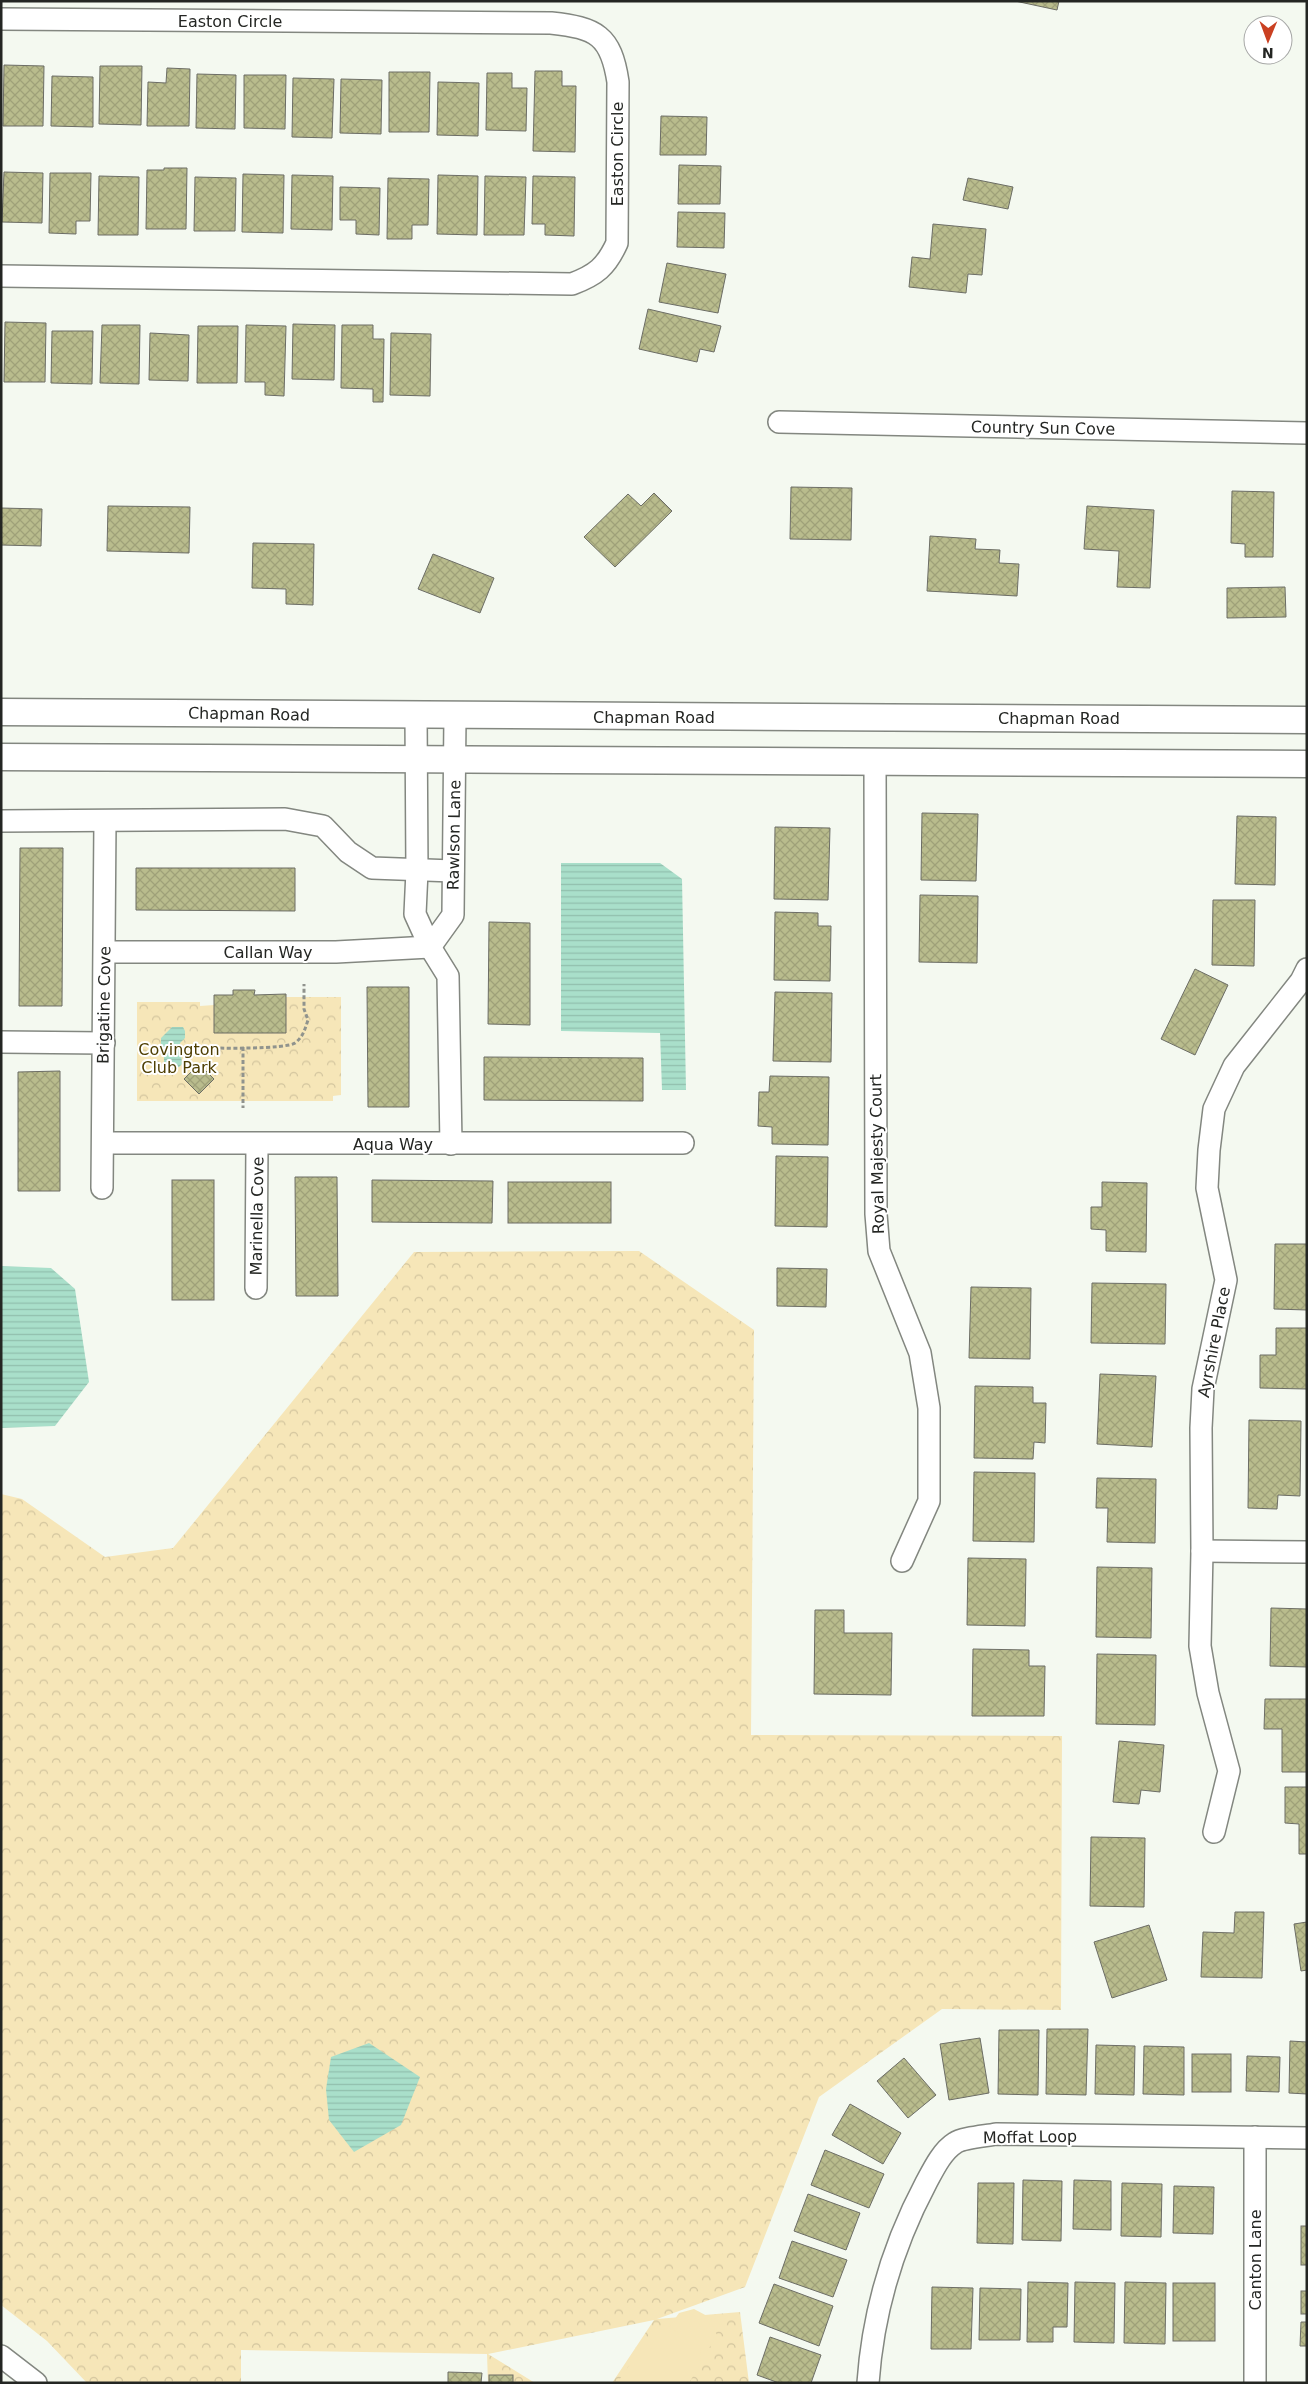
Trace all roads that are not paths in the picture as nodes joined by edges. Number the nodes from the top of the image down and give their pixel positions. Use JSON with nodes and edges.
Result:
{"nodes":[{"id":1,"x":1,"y":19,"type":"edge"},
{"id":2,"x":1,"y":276,"type":"edge"},
{"id":3,"x":779,"y":422,"type":"dead end"},
{"id":4,"x":1307,"y":433,"type":"edge"},
{"id":5,"x":1,"y":712,"type":"edge"},
{"id":6,"x":416,"y":715,"type":"junction"},
{"id":7,"x":455,"y":716,"type":"junction"},
{"id":8,"x":1307,"y":720,"type":"edge"},
{"id":9,"x":1,"y":757,"type":"edge"},
{"id":10,"x":416,"y":758,"type":"junction"},
{"id":11,"x":456,"y":758,"type":"junction"},
{"id":12,"x":875,"y":762,"type":"junction"},
{"id":13,"x":1307,"y":764,"type":"edge"},
{"id":14,"x":1,"y":821,"type":"edge"},
{"id":15,"x":105,"y":822,"type":"junction"},
{"id":16,"x":453,"y":871,"type":"junction"},
{"id":17,"x":417,"y":872,"type":"junction"},
{"id":18,"x":430,"y":948,"type":"junction"},
{"id":19,"x":105,"y":952,"type":"junction"},
{"id":20,"x":1307,"y":969,"type":"edge"},
{"id":21,"x":1,"y":1042,"type":"edge"},
{"id":22,"x":104,"y":1043,"type":"junction"},
{"id":23,"x":103,"y":1143,"type":"junction"},
{"id":24,"x":684,"y":1143,"type":"dead end"},
{"id":25,"x":257,"y":1144,"type":"junction"},
{"id":26,"x":451,"y":1144,"type":"junction"},
{"id":27,"x":102,"y":1188,"type":"dead end"},
{"id":28,"x":256,"y":1288,"type":"dead end"},
{"id":29,"x":1202,"y":1551,"type":"junction"},
{"id":30,"x":1307,"y":1552,"type":"edge"},
{"id":31,"x":902,"y":1561,"type":"dead end"},
{"id":32,"x":1214,"y":1832,"type":"dead end"},
{"id":33,"x":1255,"y":2137,"type":"junction"},
{"id":34,"x":1307,"y":2138,"type":"edge"},
{"id":35,"x":1,"y":2356,"type":"edge"},
{"id":36,"x":36,"y":2383,"type":"edge"},
{"id":37,"x":868,"y":2383,"type":"edge"},
{"id":38,"x":1256,"y":2383,"type":"edge"}],
"edges":[{"from":1,"to":2,"type":"street","name":"Easton Circle"},
{"from":3,"to":4,"type":"street","name":"Country Sun Cove"},
{"from":5,"to":6,"type":"street","name":"Chapman Road"},
{"from":6,"to":7,"type":"street","name":"Chapman Road"},
{"from":6,"to":10,"type":"street"},
{"from":7,"to":8,"type":"street","name":"Chapman Road"},
{"from":7,"to":11,"type":"street","name":"Rawlson Lane"},
{"from":9,"to":10,"type":"street"},
{"from":10,"to":11,"type":"street"},
{"from":10,"to":17,"type":"street"},
{"from":11,"to":12,"type":"street"},
{"from":11,"to":16,"type":"street","name":"Rawlson Lane"},
{"from":12,"to":13,"type":"street"},
{"from":12,"to":31,"type":"street","name":"Royal Majesty Court"},
{"from":14,"to":15,"type":"street"},
{"from":15,"to":17,"type":"street"},
{"from":15,"to":19,"type":"street","name":"Brigatine Cove"},
{"from":16,"to":17,"type":"street"},
{"from":16,"to":18,"type":"street","name":"Rawlson Lane"},
{"from":17,"to":18,"type":"street"},
{"from":18,"to":19,"type":"street","name":"Callan Way"},
{"from":18,"to":26,"type":"street"},
{"from":19,"to":22,"type":"street","name":"Brigatine Cove"},
{"from":20,"to":29,"type":"street","name":"Ayrshire Place"},
{"from":21,"to":22,"type":"street"},
{"from":22,"to":23,"type":"street","name":"Brigatine Cove"},
{"from":23,"to":25,"type":"street","name":"Aqua Way"},
{"from":23,"to":27,"type":"street","name":"Brigatine Cove"},
{"from":24,"to":26,"type":"street","name":"Aqua Way"},
{"from":25,"to":26,"type":"street","name":"Aqua Way"},
{"from":25,"to":28,"type":"street","name":"Marinella Cove"},
{"from":29,"to":30,"type":"street"},
{"from":29,"to":32,"type":"street","name":"Ayrshire Place"},
{"from":33,"to":34,"type":"street","name":"Moffat Loop"},
{"from":33,"to":37,"type":"street","name":"Moffat Loop"},
{"from":33,"to":38,"type":"street","name":"Canton Lane"},
{"from":35,"to":36,"type":"street"}]}
